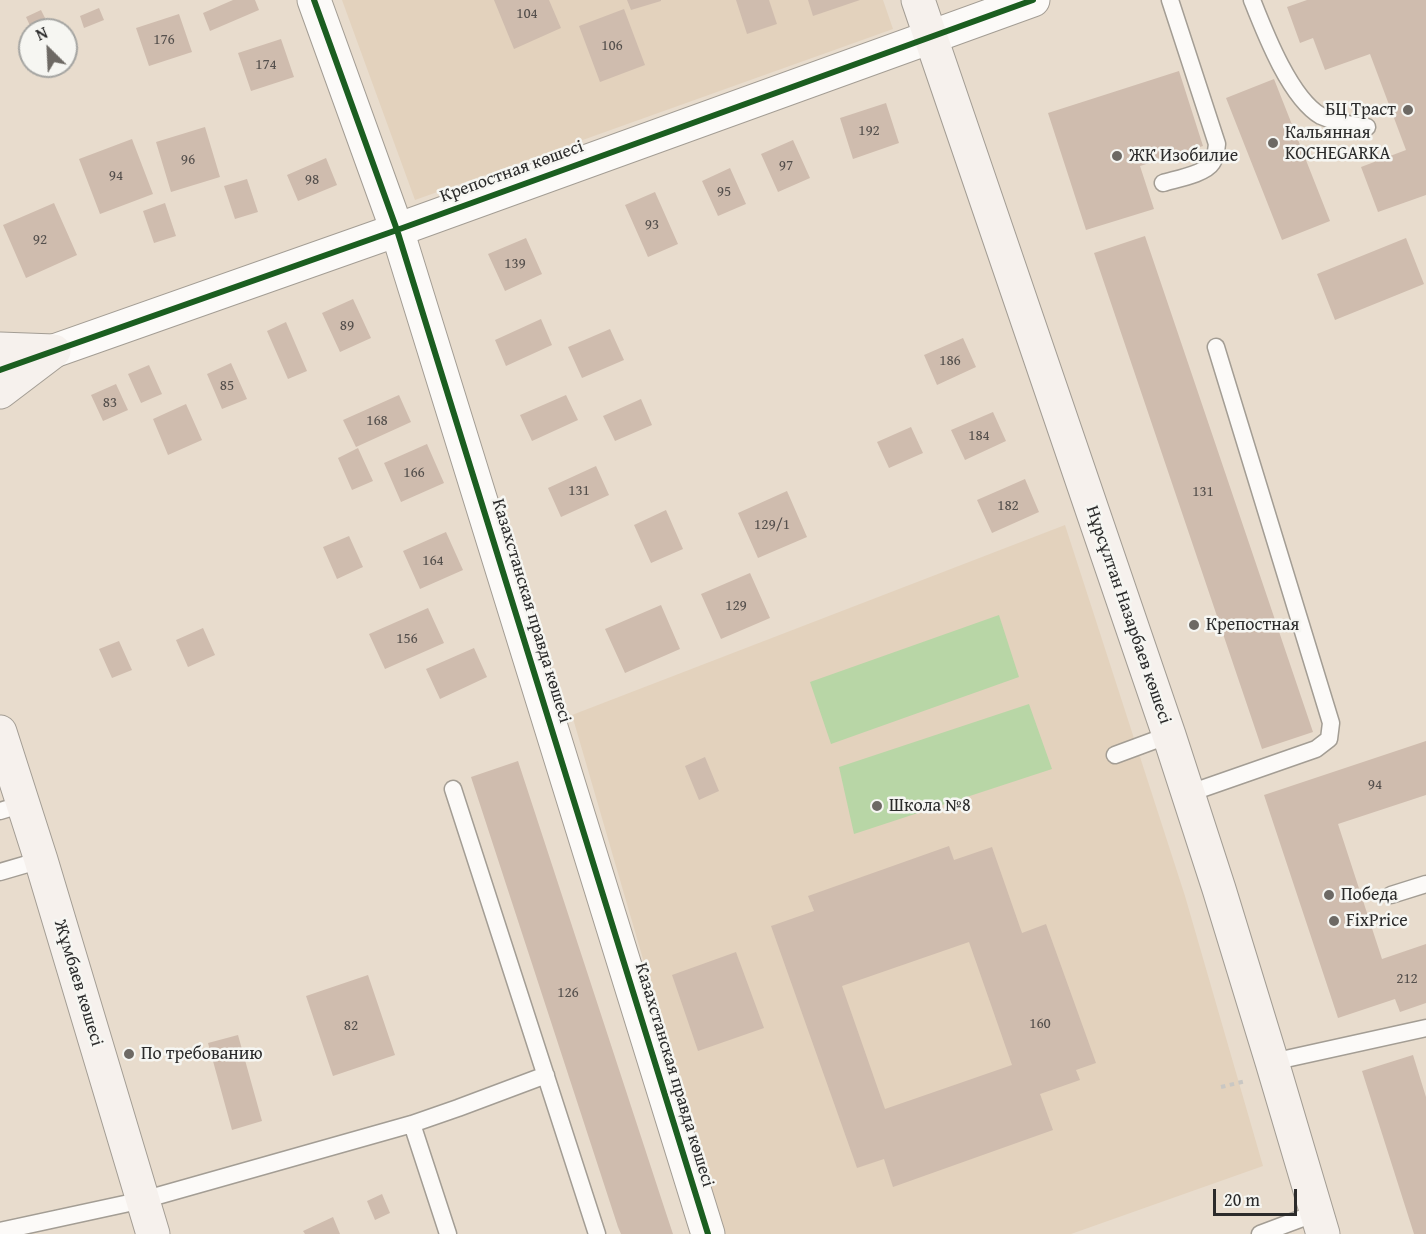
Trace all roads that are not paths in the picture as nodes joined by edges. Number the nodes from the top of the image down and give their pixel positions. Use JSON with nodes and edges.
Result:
{"nodes":[{"id":1,"x":314,"y":0,"type":"edge"},
{"id":2,"x":918,"y":0,"type":"edge"},
{"id":3,"x":1033,"y":0,"type":"edge"},
{"id":4,"x":1170,"y":0,"type":"edge"},
{"id":5,"x":1252,"y":0,"type":"edge"},
{"id":6,"x":930,"y":36,"type":"junction"},
{"id":7,"x":1367,"y":128,"type":"dead end"},
{"id":8,"x":1163,"y":183,"type":"dead end"},
{"id":9,"x":397,"y":230,"type":"junction"},
{"id":10,"x":1216,"y":347,"type":"dead end"},
{"id":11,"x":0,"y":349,"type":"edge"},
{"id":12,"x":54,"y":351,"type":"junction"},
{"id":13,"x":0,"y":370,"type":"edge"},
{"id":14,"x":0,"y":392,"type":"edge"},
{"id":15,"x":0,"y":732,"type":"edge"},
{"id":16,"x":1169,"y":735,"type":"junction"},
{"id":17,"x":1115,"y":755,"type":"dead end"},
{"id":18,"x":453,"y":789,"type":"dead end"},
{"id":19,"x":1187,"y":794,"type":"junction"},
{"id":20,"x":12,"y":808,"type":"edge"},
{"id":21,"x":41,"y":860,"type":"junction"},
{"id":22,"x":0,"y":872,"type":"edge"},
{"id":23,"x":1426,"y":884,"type":"edge"},
{"id":24,"x":1391,"y":895,"type":"dead end"},
{"id":25,"x":1425,"y":1032,"type":"edge"},
{"id":26,"x":1272,"y":1062,"type":"junction"},
{"id":27,"x":546,"y":1075,"type":"junction"},
{"id":28,"x":412,"y":1124,"type":"junction"},
{"id":29,"x":143,"y":1200,"type":"junction"},
{"id":30,"x":1319,"y":1223,"type":"edge"},
{"id":31,"x":0,"y":1231,"type":"edge"},
{"id":32,"x":153,"y":1234,"type":"edge"},
{"id":33,"x":448,"y":1234,"type":"edge"},
{"id":34,"x":597,"y":1234,"type":"edge"},
{"id":35,"x":708,"y":1234,"type":"edge"},
{"id":36,"x":1260,"y":1234,"type":"edge"}],
"edges":[{"from":1,"to":9,"type":"street","name":"Казахстанская правда көшесі"},
{"from":2,"to":6,"type":"main road","name":"Нұрсұлтан Назарбаев көшесі"},
{"from":3,"to":6,"type":"street","name":"Крепостная көшесі"},
{"from":4,"to":8,"type":"lane"},
{"from":5,"to":7,"type":"lane"},
{"from":6,"to":9,"type":"street","name":"Крепостная көшесі"},
{"from":6,"to":16,"type":"main road","name":"Нұрсұлтан Назарбаев көшесі"},
{"from":9,"to":12,"type":"street","name":"Крепостная көшесі"},
{"from":9,"to":35,"type":"street","name":"Казахстанская правда көшесі"},
{"from":10,"to":19,"type":"lane"},
{"from":11,"to":12,"type":"main road"},
{"from":12,"to":13,"type":"street","name":"Крепостная көшесі"},
{"from":12,"to":14,"type":"main road"},
{"from":15,"to":20,"type":"main road","name":"Жұмбаев көшесі"},
{"from":16,"to":17,"type":"lane"},
{"from":16,"to":19,"type":"main road","name":"Нұрсұлтан Назарбаев көшесі"},
{"from":18,"to":27,"type":"lane"},
{"from":19,"to":26,"type":"main road","name":"Нұрсұлтан Назарбаев көшесі"},
{"from":20,"to":21,"type":"main road","name":"Жұмбаев көшесі"},
{"from":21,"to":22,"type":"lane"},
{"from":21,"to":29,"type":"main road","name":"Жұмбаев көшесі"},
{"from":23,"to":24,"type":"lane"},
{"from":25,"to":26,"type":"lane"},
{"from":26,"to":30,"type":"main road","name":"Нұрсұлтан Назарбаев көшесі"},
{"from":27,"to":28,"type":"lane"},
{"from":27,"to":34,"type":"lane"},
{"from":28,"to":29,"type":"lane"},
{"from":28,"to":33,"type":"lane"},
{"from":29,"to":31,"type":"lane"},
{"from":29,"to":32,"type":"main road","name":"Жұмбаев көшесі"},
{"from":30,"to":36,"type":"lane"}]}
